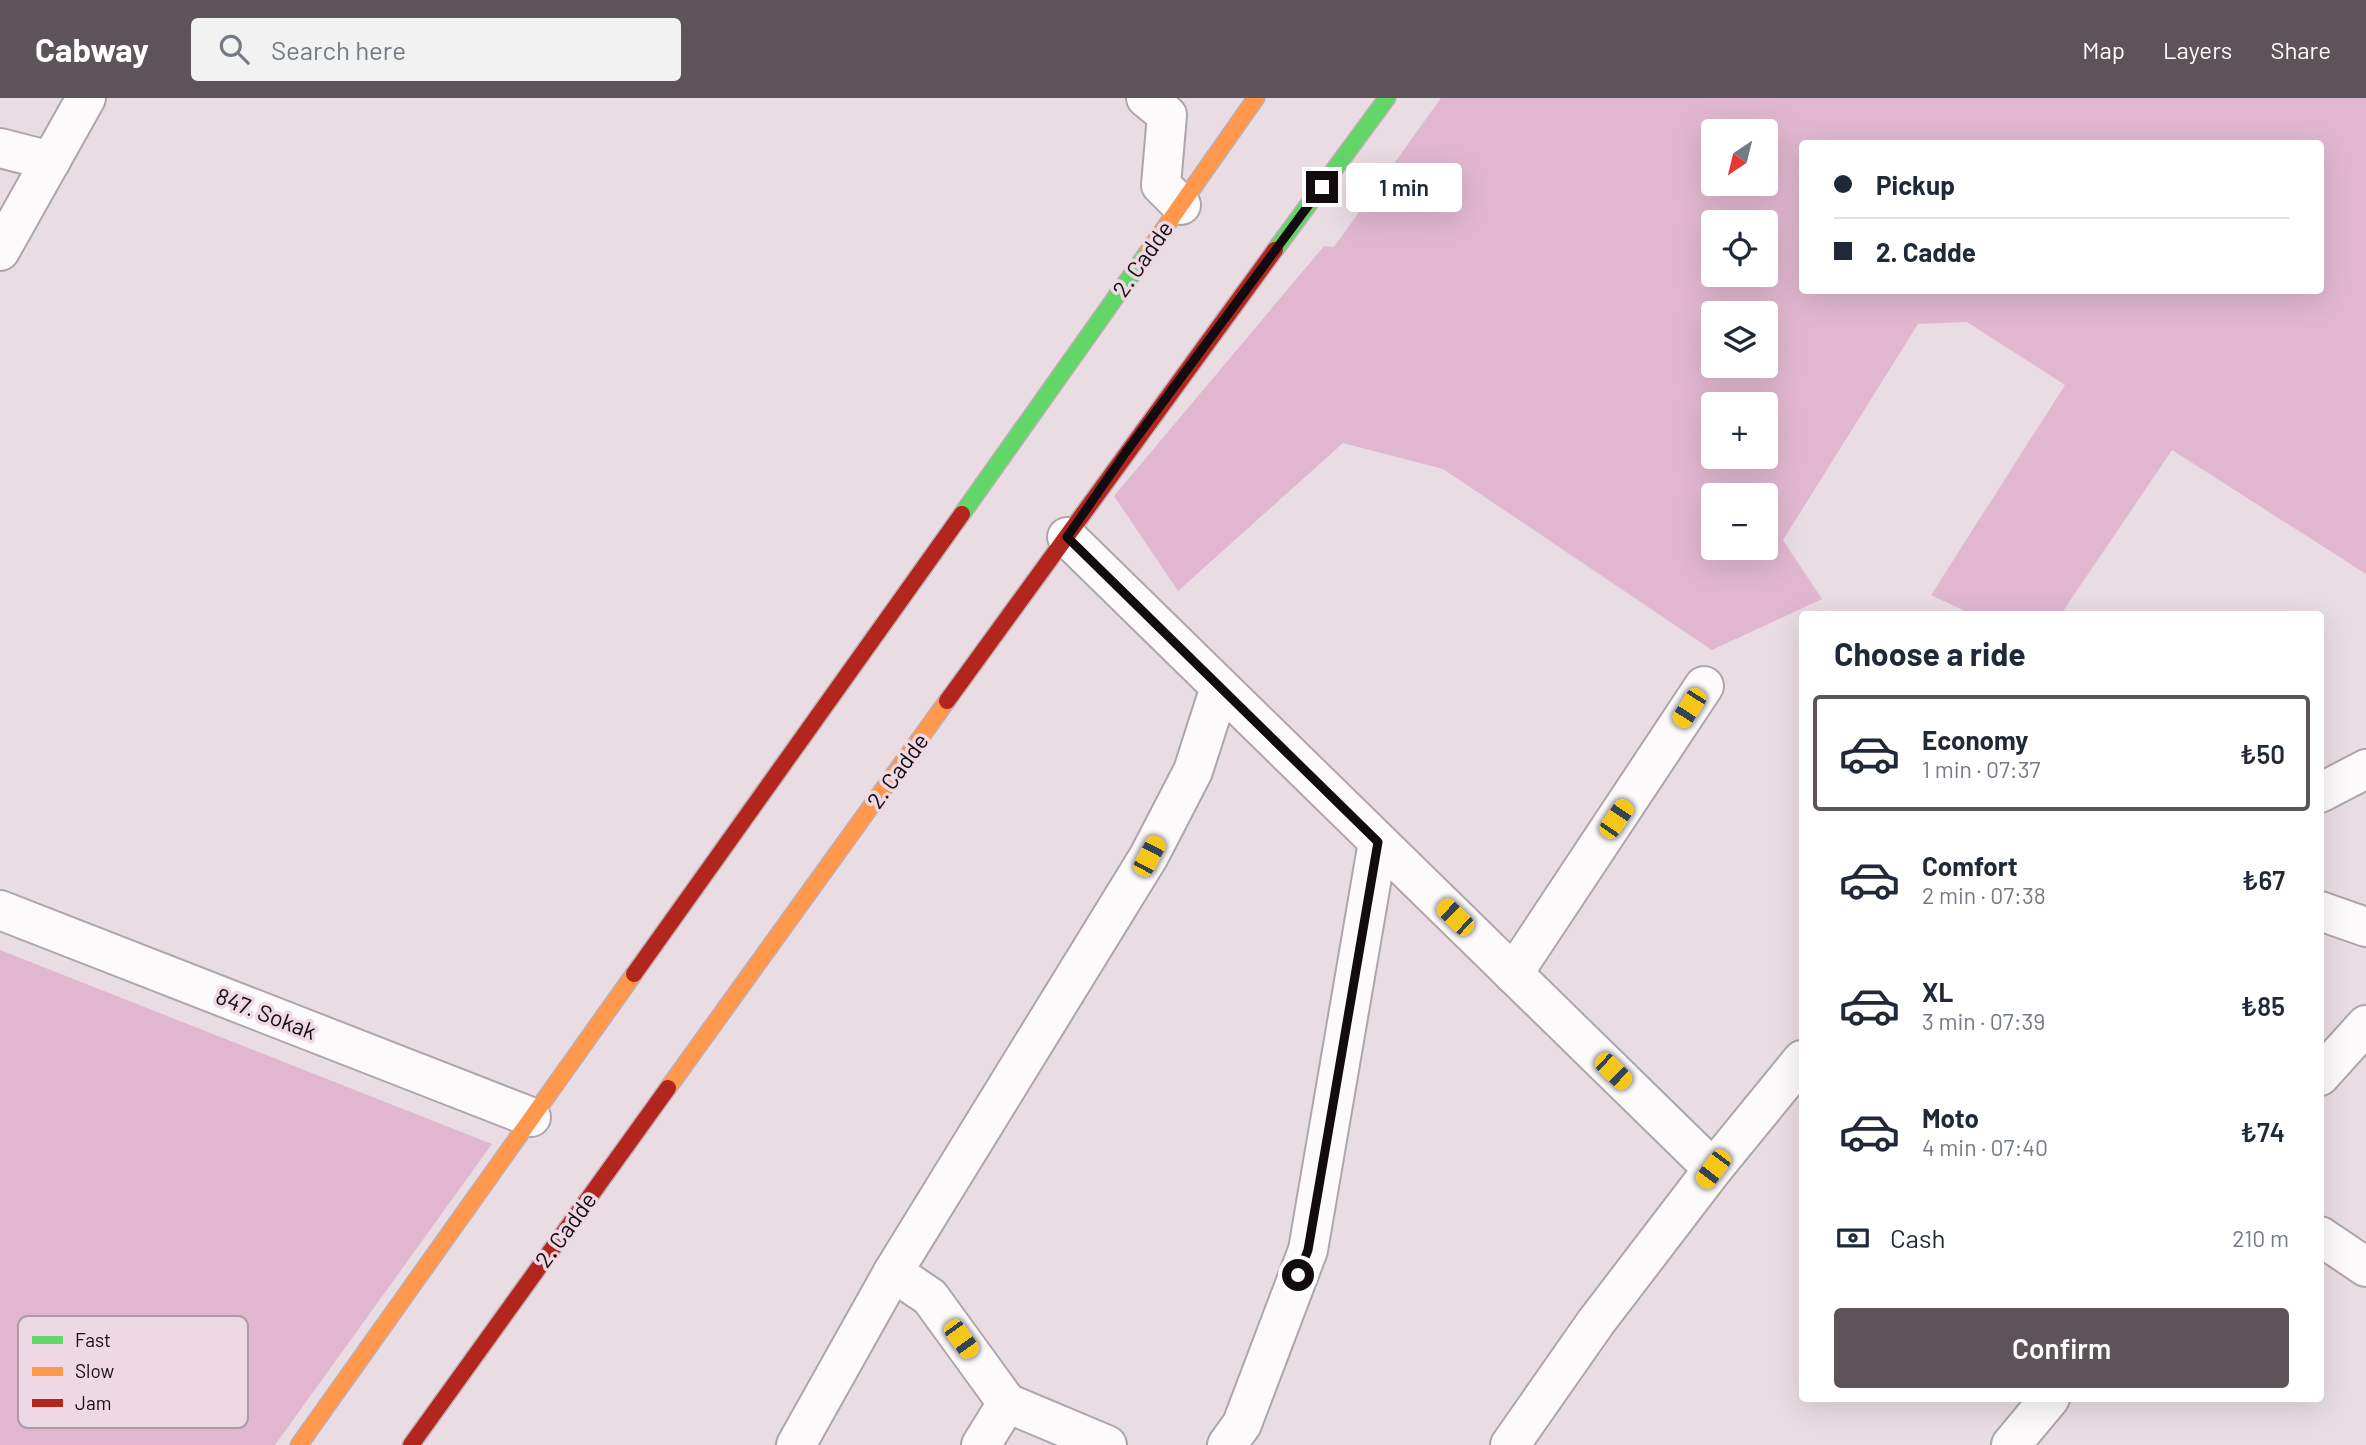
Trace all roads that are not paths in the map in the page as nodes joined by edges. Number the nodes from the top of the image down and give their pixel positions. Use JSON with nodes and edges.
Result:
{"nodes":[{"id":1,"x":86,"y":98,"type":"edge"},
{"id":2,"x":1146,"y":98,"type":"edge"},
{"id":3,"x":1256,"y":98,"type":"edge"},
{"id":4,"x":1387,"y":98,"type":"edge"},
{"id":5,"x":0,"y":148,"type":"edge"},
{"id":6,"x":51,"y":161,"type":"junction"},
{"id":7,"x":1181,"y":205,"type":"junction"},
{"id":8,"x":0,"y":251,"type":"edge"},
{"id":9,"x":1067,"y":537,"type":"junction"},
{"id":10,"x":1704,"y":686,"type":"dead end"},
{"id":11,"x":1220,"y":687,"type":"junction"},
{"id":12,"x":2366,"y":769,"type":"edge"},
{"id":13,"x":2324,"y":791,"type":"edge"},
{"id":14,"x":1378,"y":842,"type":"junction"},
{"id":15,"x":0,"y":910,"type":"edge"},
{"id":16,"x":2324,"y":912,"type":"edge"},
{"id":17,"x":2366,"y":927,"type":"edge"},
{"id":18,"x":1513,"y":974,"type":"junction"},
{"id":19,"x":2366,"y":1025,"type":"edge"},
{"id":20,"x":1799,"y":1064,"type":"edge"},
{"id":21,"x":2324,"y":1072,"type":"edge"},
{"id":22,"x":531,"y":1117,"type":"junction"},
{"id":23,"x":1713,"y":1169,"type":"junction"},
{"id":24,"x":2324,"y":1239,"type":"edge"},
{"id":25,"x":2366,"y":1267,"type":"edge"},
{"id":26,"x":893,"y":1272,"type":"junction"},
{"id":27,"x":2047,"y":1402,"type":"edge"},
{"id":28,"x":1007,"y":1403,"type":"junction"},
{"id":29,"x":299,"y":1445,"type":"edge"},
{"id":30,"x":411,"y":1445,"type":"edge"},
{"id":31,"x":796,"y":1445,"type":"edge"},
{"id":32,"x":981,"y":1445,"type":"edge"},
{"id":33,"x":1107,"y":1445,"type":"edge"},
{"id":34,"x":1227,"y":1445,"type":"edge"},
{"id":35,"x":1510,"y":1445,"type":"edge"},
{"id":36,"x":2011,"y":1445,"type":"edge"}],
"edges":[{"from":1,"to":6,"type":"street"},
{"from":2,"to":7,"type":"street"},
{"from":3,"to":7,"type":"main road","name":"2. Cadde"},
{"from":4,"to":9,"type":"main road","name":"2. Cadde"},
{"from":5,"to":6,"type":"street"},
{"from":6,"to":8,"type":"street"},
{"from":7,"to":22,"type":"main road","name":"2. Cadde"},
{"from":9,"to":11,"type":"street"},
{"from":9,"to":30,"type":"main road","name":"2. Cadde"},
{"from":10,"to":18,"type":"street"},
{"from":11,"to":14,"type":"street"},
{"from":11,"to":26,"type":"street"},
{"from":12,"to":13,"type":"street"},
{"from":14,"to":18,"type":"street"},
{"from":14,"to":34,"type":"street"},
{"from":15,"to":22,"type":"street","name":"847. Sokak"},
{"from":16,"to":17,"type":"street"},
{"from":18,"to":23,"type":"street"},
{"from":19,"to":21,"type":"street"},
{"from":20,"to":23,"type":"street"},
{"from":22,"to":29,"type":"main road","name":"2. Cadde"},
{"from":23,"to":35,"type":"street"},
{"from":24,"to":25,"type":"street"},
{"from":26,"to":28,"type":"street"},
{"from":26,"to":31,"type":"street"},
{"from":27,"to":36,"type":"street"},
{"from":28,"to":32,"type":"street"},
{"from":28,"to":33,"type":"street"}]}
